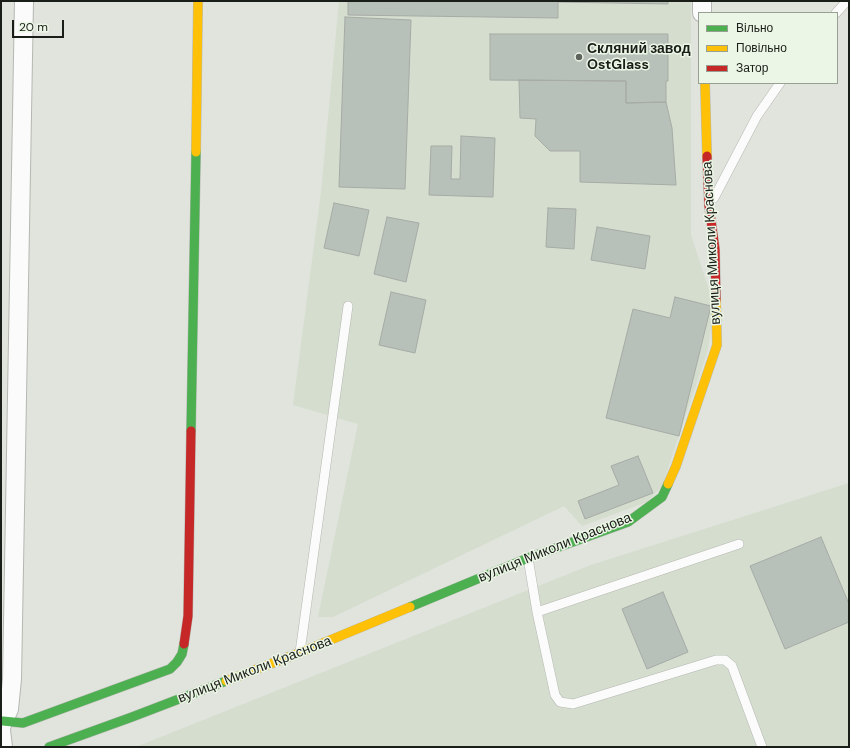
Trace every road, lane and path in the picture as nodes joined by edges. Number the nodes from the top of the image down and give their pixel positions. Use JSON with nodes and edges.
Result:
{"nodes":[{"id":1,"x":24,"y":1,"type":"edge"},
{"id":2,"x":198,"y":1,"type":"edge"},
{"id":3,"x":702,"y":1,"type":"edge"},
{"id":4,"x":847,"y":1,"type":"edge"},
{"id":5,"x":702,"y":12,"type":"edge"},
{"id":6,"x":837,"y":12,"type":"edge"},
{"id":7,"x":705,"y":84,"type":"edge"},
{"id":8,"x":779,"y":84,"type":"edge"},
{"id":9,"x":709,"y":206,"type":"junction"},
{"id":10,"x":348,"y":306,"type":"dead end"},
{"id":11,"x":738,"y":544,"type":"dead end"},
{"id":12,"x":528,"y":558,"type":"junction"},
{"id":13,"x":537,"y":612,"type":"junction"},
{"id":14,"x":299,"y":653,"type":"junction"},
{"id":15,"x":2,"y":726,"type":"edge"},
{"id":16,"x":3,"y":747,"type":"edge"},
{"id":17,"x":49,"y":747,"type":"edge"},
{"id":18,"x":762,"y":747,"type":"edge"}],
"edges":[{"from":1,"to":15,"type":"street"},
{"from":2,"to":15,"type":"street"},
{"from":3,"to":5,"type":"street"},
{"from":4,"to":6,"type":"lane"},
{"from":7,"to":9,"type":"street","name":"вулиця Миколи Краснова"},
{"from":8,"to":9,"type":"lane"},
{"from":9,"to":12,"type":"street","name":"вулиця Миколи Краснова"},
{"from":10,"to":14,"type":"lane"},
{"from":11,"to":13,"type":"lane"},
{"from":12,"to":13,"type":"lane"},
{"from":12,"to":14,"type":"street","name":"вулиця Миколи Краснова"},
{"from":13,"to":18,"type":"lane"},
{"from":14,"to":17,"type":"street","name":"вулиця Миколи Краснова"},
{"from":15,"to":16,"type":"street"}]}
